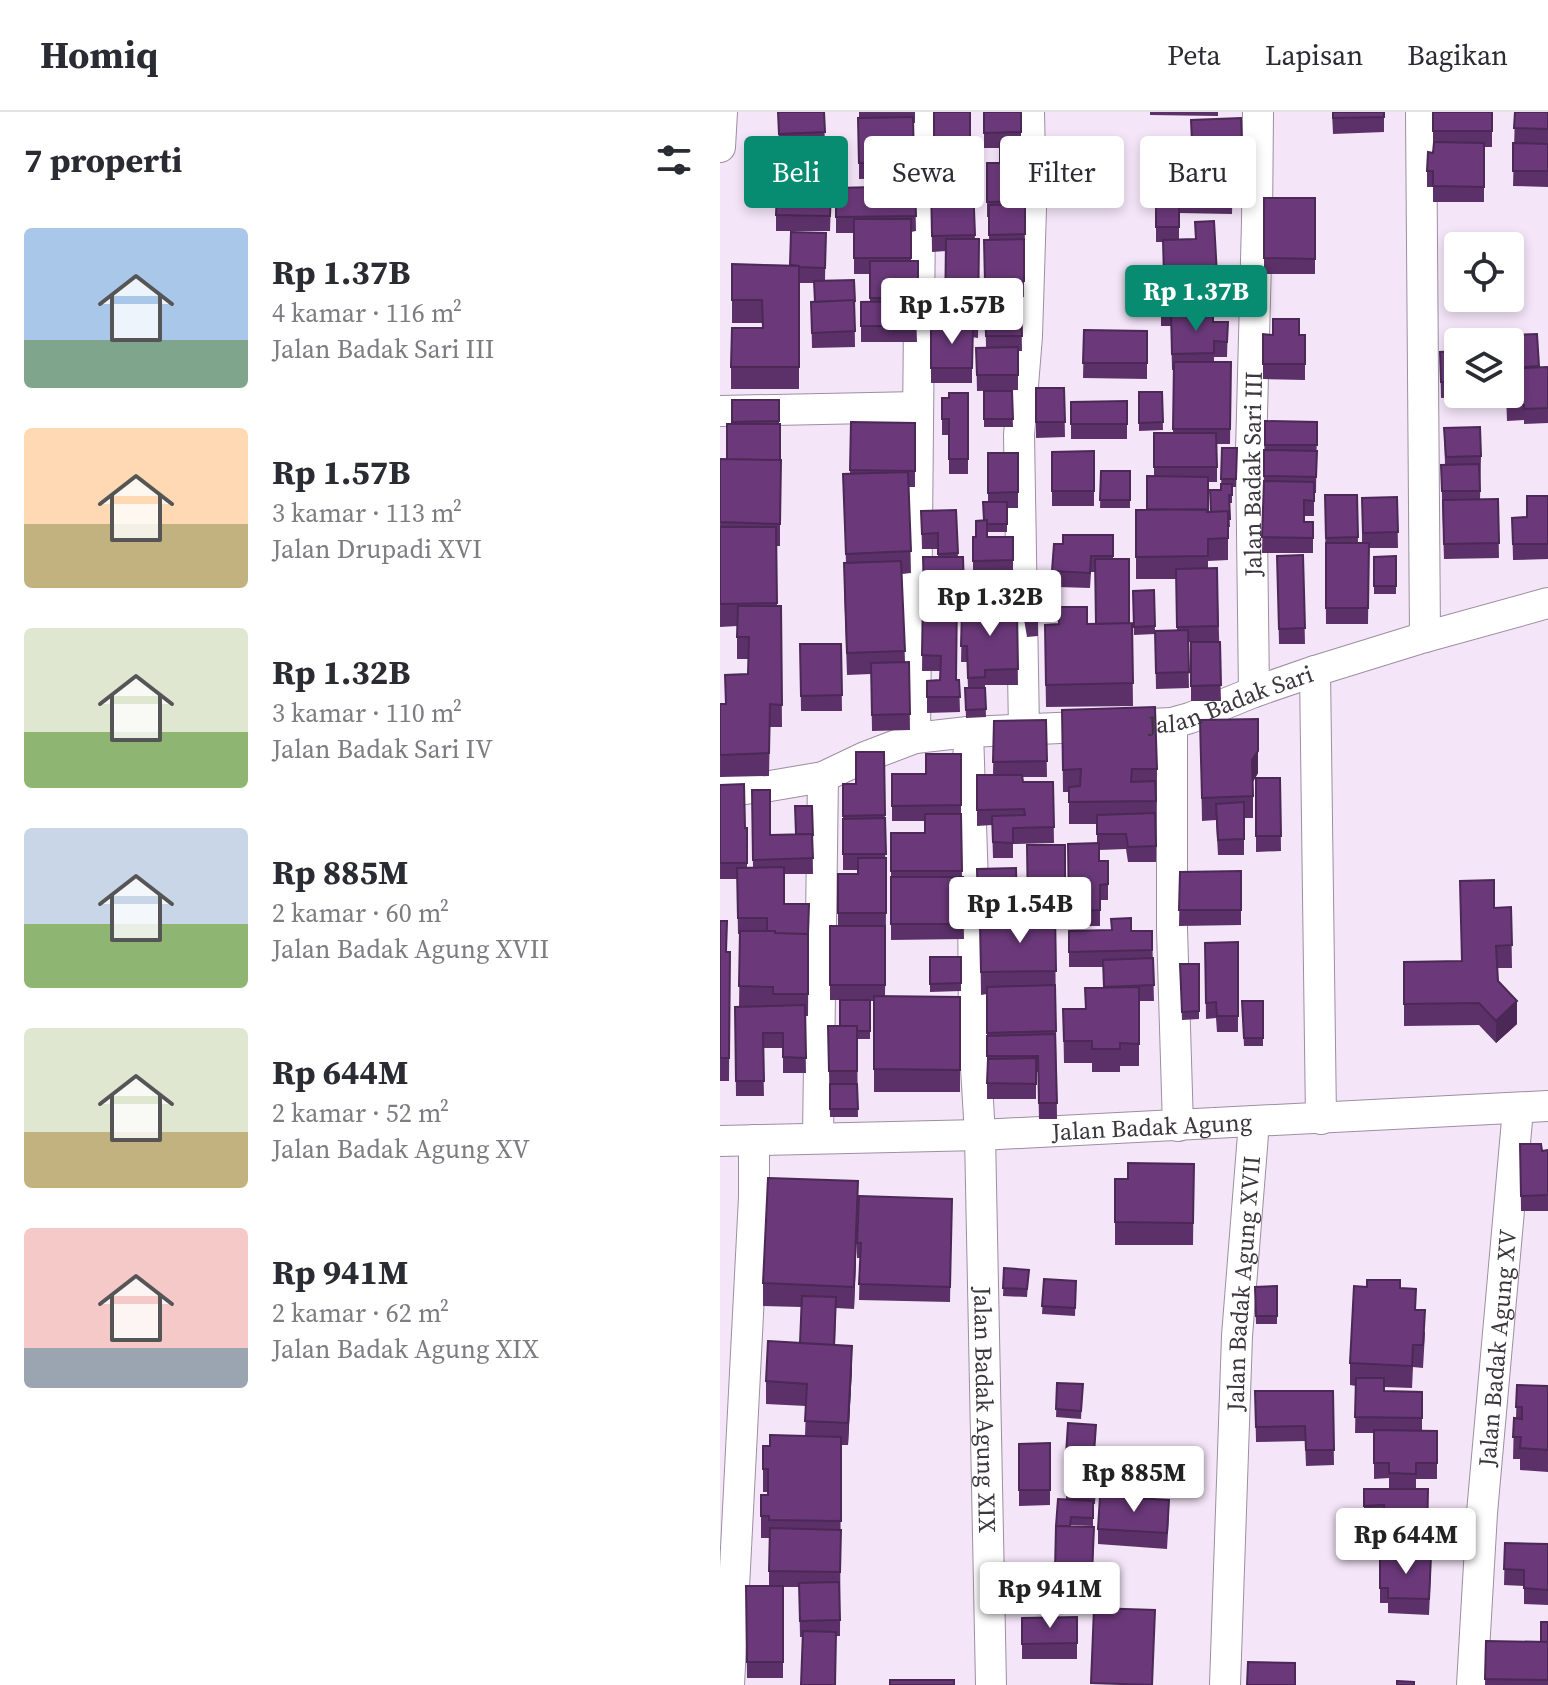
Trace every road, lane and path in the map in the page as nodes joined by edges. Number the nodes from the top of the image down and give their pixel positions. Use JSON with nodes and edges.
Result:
{"nodes":[{"id":1,"x":722,"y":112,"type":"edge"},
{"id":2,"x":921,"y":112,"type":"edge"},
{"id":3,"x":1029,"y":112,"type":"edge"},
{"id":4,"x":1258,"y":112,"type":"edge"},
{"id":5,"x":1421,"y":112,"type":"edge"},
{"id":6,"x":720,"y":147,"type":"edge"},
{"id":7,"x":918,"y":407,"type":"junction"},
{"id":8,"x":720,"y":411,"type":"edge"},
{"id":9,"x":1548,"y":603,"type":"edge"},
{"id":10,"x":1425,"y":637,"type":"junction"},
{"id":11,"x":1315,"y":671,"type":"junction"},
{"id":12,"x":1254,"y":692,"type":"junction"},
{"id":13,"x":1172,"y":723,"type":"junction"},
{"id":14,"x":1024,"y":730,"type":"junction"},
{"id":15,"x":968,"y":732,"type":"junction"},
{"id":16,"x":915,"y":738,"type":"junction"},
{"id":17,"x":823,"y":777,"type":"junction"},
{"id":18,"x":720,"y":792,"type":"edge"},
{"id":19,"x":1533,"y":1108,"type":"edge"},
{"id":20,"x":1321,"y":1119,"type":"junction"},
{"id":21,"x":1254,"y":1122,"type":"junction"},
{"id":22,"x":1178,"y":1126,"type":"junction"},
{"id":23,"x":980,"y":1135,"type":"junction"},
{"id":24,"x":818,"y":1137,"type":"junction"},
{"id":25,"x":754,"y":1140,"type":"junction"},
{"id":26,"x":720,"y":1141,"type":"edge"},
{"id":27,"x":729,"y":1685,"type":"edge"},
{"id":28,"x":991,"y":1685,"type":"edge"},
{"id":29,"x":1225,"y":1685,"type":"edge"},
{"id":30,"x":1472,"y":1685,"type":"edge"}],
"edges":[{"from":1,"to":6,"type":"street"},
{"from":2,"to":7,"type":"street"},
{"from":3,"to":14,"type":"street"},
{"from":4,"to":12,"type":"street","name":"Jalan Badak Sari III"},
{"from":5,"to":10,"type":"street"},
{"from":7,"to":8,"type":"street"},
{"from":7,"to":16,"type":"street"},
{"from":9,"to":10,"type":"street","name":"Jalan Badak Sari"},
{"from":10,"to":11,"type":"street","name":"Jalan Badak Sari"},
{"from":11,"to":12,"type":"street","name":"Jalan Badak Sari"},
{"from":11,"to":20,"type":"street"},
{"from":12,"to":13,"type":"street","name":"Jalan Badak Sari"},
{"from":13,"to":14,"type":"street","name":"Jalan Badak Sari"},
{"from":13,"to":22,"type":"street"},
{"from":14,"to":15,"type":"street","name":"Jalan Badak Sari"},
{"from":15,"to":16,"type":"street","name":"Jalan Badak Sari"},
{"from":15,"to":23,"type":"street","name":"Jalan Badak Agung XIX"},
{"from":16,"to":17,"type":"street","name":"Jalan Badak Sari"},
{"from":17,"to":18,"type":"street","name":"Jalan Badak Sari"},
{"from":17,"to":24,"type":"street"},
{"from":19,"to":20,"type":"street","name":"Jalan Badak Agung"},
{"from":19,"to":30,"type":"street","name":"Jalan Badak Agung XV"},
{"from":20,"to":21,"type":"street","name":"Jalan Badak Agung"},
{"from":21,"to":22,"type":"street","name":"Jalan Badak Agung"},
{"from":21,"to":29,"type":"street","name":"Jalan Badak Agung XVII"},
{"from":22,"to":23,"type":"street","name":"Jalan Badak Agung"},
{"from":23,"to":24,"type":"street","name":"Jalan Badak Agung"},
{"from":23,"to":28,"type":"street","name":"Jalan Badak Agung XIX"},
{"from":24,"to":25,"type":"street","name":"Jalan Badak Agung"},
{"from":25,"to":26,"type":"street","name":"Jalan Badak Agung"},
{"from":25,"to":27,"type":"street"}]}
